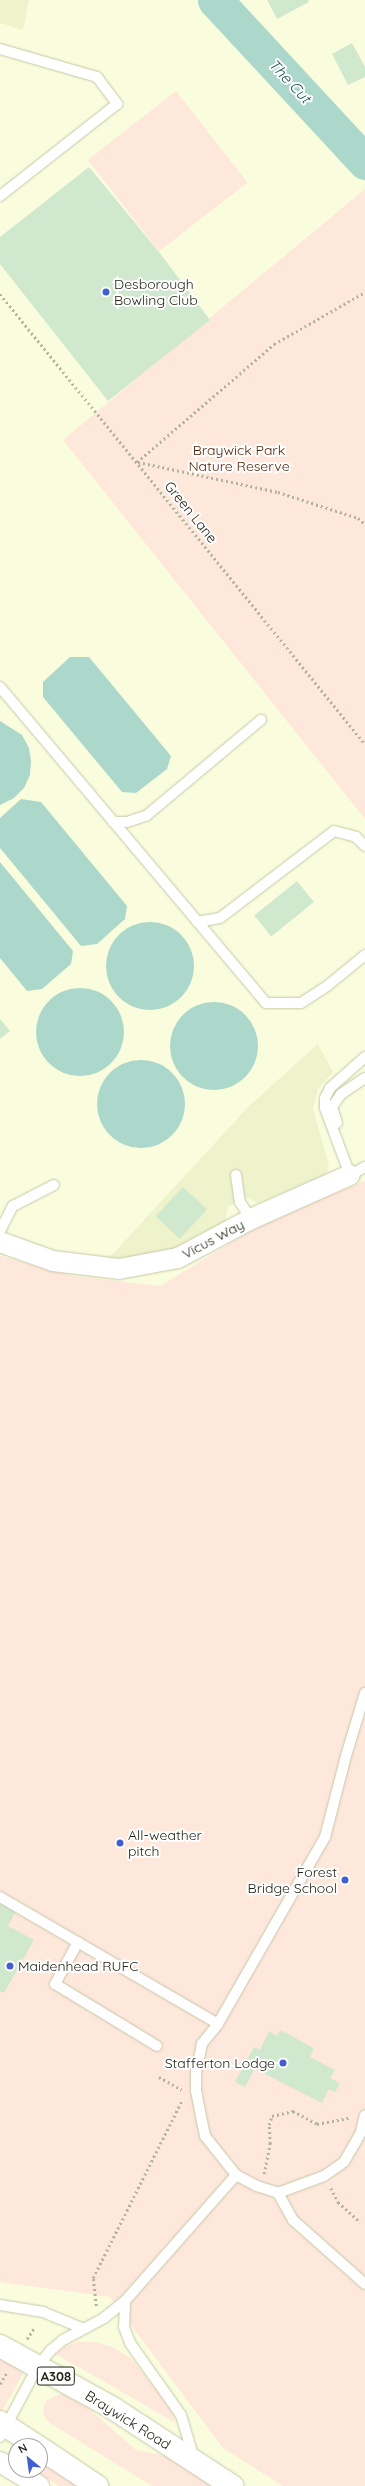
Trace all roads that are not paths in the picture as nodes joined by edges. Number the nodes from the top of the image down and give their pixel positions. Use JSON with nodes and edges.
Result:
{"nodes":[{"id":1,"x":0,"y":49,"type":"edge"},
{"id":2,"x":0,"y":196,"type":"edge"},
{"id":3,"x":0,"y":687,"type":"edge"},
{"id":4,"x":262,"y":720,"type":"dead end"},
{"id":5,"x":113,"y":822,"type":"junction"},
{"id":6,"x":365,"y":846,"type":"edge"},
{"id":7,"x":197,"y":922,"type":"junction"},
{"id":8,"x":365,"y":954,"type":"edge"},
{"id":9,"x":365,"y":1057,"type":"edge"},
{"id":10,"x":365,"y":1078,"type":"edge"},
{"id":11,"x":357,"y":1171,"type":"edge"},
{"id":12,"x":236,"y":1175,"type":"dead end"},
{"id":13,"x":54,"y":1185,"type":"dead end"},
{"id":14,"x":251,"y":1219,"type":"junction"},
{"id":15,"x":0,"y":1231,"type":"edge"},
{"id":16,"x":0,"y":1242,"type":"edge"},
{"id":17,"x":365,"y":1694,"type":"edge"},
{"id":18,"x":0,"y":1897,"type":"edge"},
{"id":19,"x":78,"y":1942,"type":"junction"},
{"id":20,"x":218,"y":2024,"type":"junction"},
{"id":21,"x":157,"y":2046,"type":"dead end"},
{"id":22,"x":365,"y":2115,"type":"edge"},
{"id":23,"x":236,"y":2175,"type":"junction"},
{"id":24,"x":278,"y":2193,"type":"junction"},
{"id":25,"x":365,"y":2284,"type":"edge"},
{"id":26,"x":125,"y":2301,"type":"junction"},
{"id":27,"x":0,"y":2305,"type":"edge"},
{"id":28,"x":84,"y":2329,"type":"junction"},
{"id":29,"x":0,"y":2346,"type":"edge"},
{"id":30,"x":38,"y":2366,"type":"junction"},
{"id":31,"x":2,"y":2428,"type":"edge"},
{"id":32,"x":21,"y":2438,"type":"edge"},
{"id":33,"x":48,"y":2453,"type":"edge"},
{"id":34,"x":0,"y":2462,"type":"edge"},
{"id":35,"x":195,"y":2462,"type":"junction"},
{"id":36,"x":39,"y":2486,"type":"edge"},
{"id":37,"x":97,"y":2486,"type":"edge"},
{"id":38,"x":226,"y":2486,"type":"edge"},
{"id":39,"x":232,"y":2486,"type":"edge"}],
"edges":[{"from":1,"to":2,"type":"lane"},
{"from":3,"to":5,"type":"lane"},
{"from":4,"to":5,"type":"lane"},
{"from":5,"to":7,"type":"lane"},
{"from":6,"to":7,"type":"lane"},
{"from":7,"to":8,"type":"lane"},
{"from":9,"to":11,"type":"lane"},
{"from":10,"to":11,"type":"lane"},
{"from":11,"to":14,"type":"street","name":"Vicus Way"},
{"from":12,"to":14,"type":"lane"},
{"from":13,"to":15,"type":"lane"},
{"from":14,"to":16,"type":"street","name":"Vicus Way"},
{"from":17,"to":20,"type":"lane"},
{"from":18,"to":19,"type":"lane"},
{"from":19,"to":20,"type":"lane"},
{"from":19,"to":21,"type":"lane"},
{"from":20,"to":23,"type":"lane"},
{"from":22,"to":24,"type":"lane"},
{"from":23,"to":24,"type":"lane"},
{"from":23,"to":26,"type":"lane"},
{"from":24,"to":25,"type":"lane"},
{"from":26,"to":28,"type":"lane"},
{"from":26,"to":35,"type":"lane"},
{"from":27,"to":28,"type":"lane"},
{"from":28,"to":30,"type":"lane"},
{"from":29,"to":30,"type":"main road","name":"Braywick Road","number":"A308"},
{"from":30,"to":31,"type":"lane"},
{"from":30,"to":35,"type":"main road","name":"Braywick Road","number":"A308"},
{"from":31,"to":32,"type":"main road"},
{"from":33,"to":37,"type":"main road"},
{"from":34,"to":36,"type":"street"},
{"from":35,"to":38,"type":"lane"},
{"from":35,"to":39,"type":"main road","name":"Braywick Road","number":"A308"}]}
